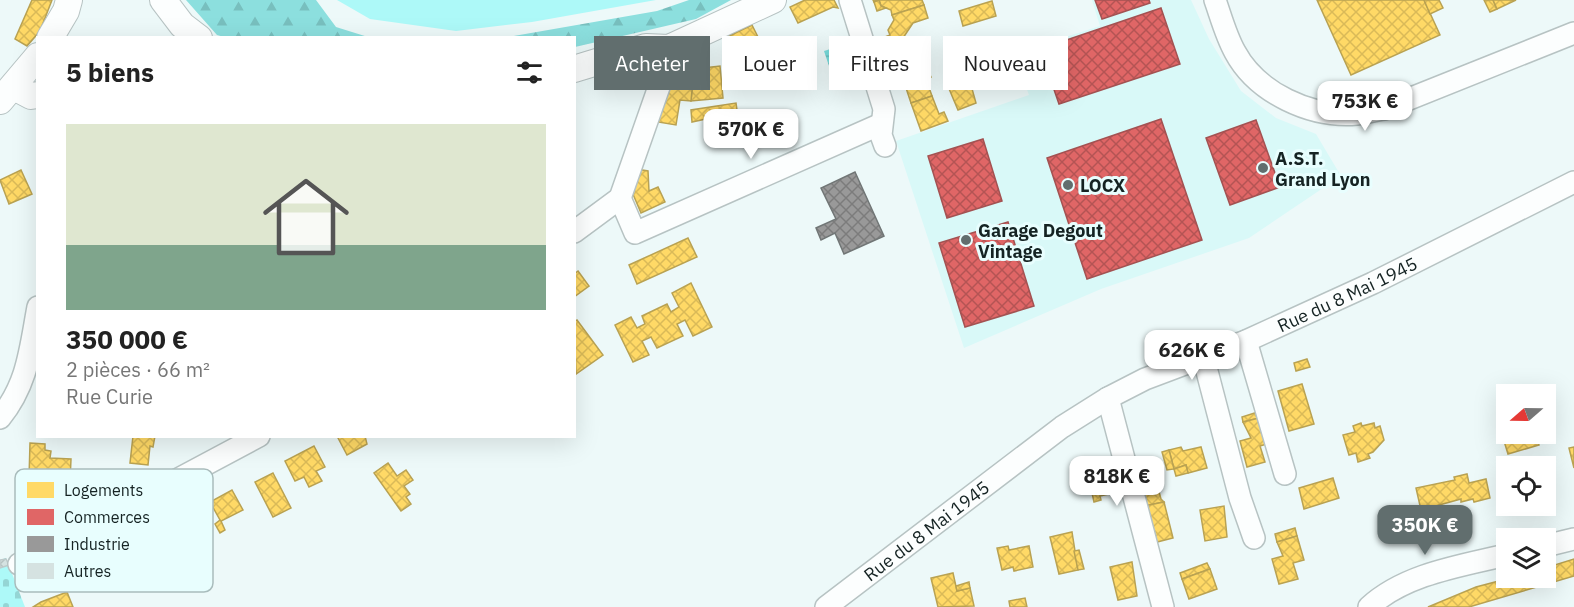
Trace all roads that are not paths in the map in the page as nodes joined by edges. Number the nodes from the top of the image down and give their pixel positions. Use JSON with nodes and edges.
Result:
{"nodes":[{"id":1,"x":69,"y":0,"type":"edge"},
{"id":2,"x":163,"y":0,"type":"edge"},
{"id":3,"x":773,"y":0,"type":"edge"},
{"id":4,"x":850,"y":0,"type":"edge"},
{"id":5,"x":1215,"y":0,"type":"edge"},
{"id":6,"x":1574,"y":33,"type":"edge"},
{"id":7,"x":51,"y":36,"type":"edge"},
{"id":8,"x":196,"y":36,"type":"edge"},
{"id":9,"x":695,"y":36,"type":"edge"},
{"id":10,"x":36,"y":60,"type":"edge"},
{"id":11,"x":594,"y":63,"type":"edge"},
{"id":12,"x":576,"y":68,"type":"edge"},
{"id":13,"x":658,"y":90,"type":"edge"},
{"id":14,"x":17,"y":94,"type":"edge"},
{"id":15,"x":881,"y":124,"type":"junction"},
{"id":16,"x":885,"y":146,"type":"dead end"},
{"id":17,"x":1574,"y":182,"type":"edge"},
{"id":18,"x":620,"y":198,"type":"junction"},
{"id":19,"x":576,"y":231,"type":"edge"},
{"id":20,"x":36,"y":318,"type":"edge"},
{"id":21,"x":1246,"y":341,"type":"junction"},
{"id":22,"x":1203,"y":356,"type":"junction"},
{"id":23,"x":1108,"y":398,"type":"junction"},
{"id":24,"x":0,"y":418,"type":"edge"},
{"id":25,"x":256,"y":438,"type":"edge"},
{"id":26,"x":198,"y":469,"type":"edge"},
{"id":27,"x":1285,"y":474,"type":"dead end"},
{"id":28,"x":1254,"y":538,"type":"dead end"},
{"id":29,"x":1574,"y":539,"type":"edge"},
{"id":30,"x":1556,"y":543,"type":"edge"},
{"id":31,"x":1496,"y":557,"type":"edge"},
{"id":32,"x":826,"y":607,"type":"edge"},
{"id":33,"x":1163,"y":607,"type":"edge"},
{"id":34,"x":1369,"y":607,"type":"edge"}],
"edges":[{"from":1,"to":7,"type":"street"},
{"from":2,"to":8,"type":"street"},
{"from":3,"to":9,"type":"street"},
{"from":4,"to":15,"type":"street"},
{"from":5,"to":6,"type":"street"},
{"from":10,"to":14,"type":"street"},
{"from":11,"to":12,"type":"street"},
{"from":13,"to":18,"type":"street"},
{"from":15,"to":16,"type":"street"},
{"from":15,"to":18,"type":"street"},
{"from":17,"to":21,"type":"street","name":"Rue du 8 Mai 1945"},
{"from":18,"to":19,"type":"street"},
{"from":20,"to":24,"type":"street"},
{"from":21,"to":22,"type":"street","name":"Rue du 8 Mai 1945"},
{"from":21,"to":27,"type":"street"},
{"from":22,"to":23,"type":"street","name":"Rue du 8 Mai 1945"},
{"from":22,"to":28,"type":"street"},
{"from":23,"to":32,"type":"street","name":"Rue du 8 Mai 1945"},
{"from":23,"to":33,"type":"street"},
{"from":25,"to":26,"type":"street"},
{"from":29,"to":30,"type":"street"},
{"from":31,"to":34,"type":"street"}]}
